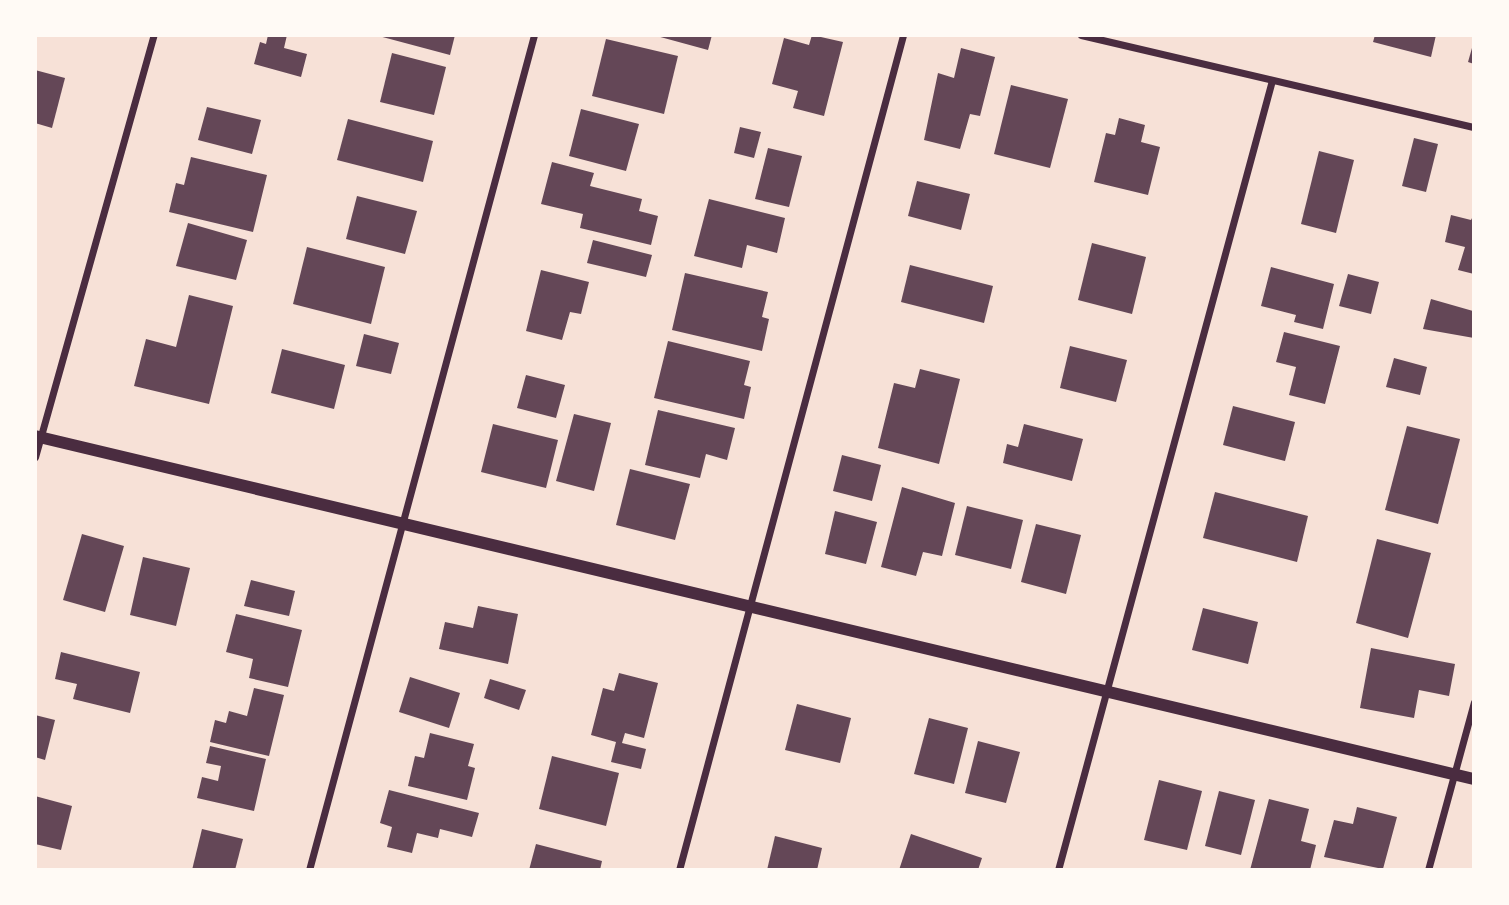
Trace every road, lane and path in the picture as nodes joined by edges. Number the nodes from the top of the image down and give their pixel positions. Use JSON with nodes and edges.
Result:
{"nodes":[{"id":1,"x":154,"y":35,"type":"edge"},
{"id":2,"x":534,"y":35,"type":"edge"},
{"id":3,"x":903,"y":35,"type":"edge"},
{"id":4,"x":1081,"y":35,"type":"edge"},
{"id":5,"x":1272,"y":79,"type":"junction"},
{"id":6,"x":1474,"y":127,"type":"edge"},
{"id":7,"x":38,"y":437,"type":"edge"},
{"id":8,"x":35,"y":457,"type":"edge"},
{"id":9,"x":402,"y":526,"type":"junction"},
{"id":10,"x":751,"y":608,"type":"junction"},
{"id":11,"x":1104,"y":693,"type":"junction"},
{"id":12,"x":1474,"y":702,"type":"edge"},
{"id":13,"x":1454,"y":775,"type":"junction"},
{"id":14,"x":1474,"y":779,"type":"edge"},
{"id":15,"x":309,"y":870,"type":"edge"},
{"id":16,"x":680,"y":870,"type":"edge"},
{"id":17,"x":1058,"y":870,"type":"edge"},
{"id":18,"x":1428,"y":870,"type":"edge"}],
"edges":[{"from":1,"to":7,"type":"street"},
{"from":2,"to":9,"type":"street"},
{"from":3,"to":10,"type":"street"},
{"from":4,"to":5,"type":"street"},
{"from":5,"to":6,"type":"street"},
{"from":5,"to":11,"type":"street"},
{"from":7,"to":8,"type":"street"},
{"from":7,"to":9,"type":"street"},
{"from":9,"to":10,"type":"street"},
{"from":9,"to":15,"type":"street"},
{"from":10,"to":11,"type":"street"},
{"from":10,"to":16,"type":"street"},
{"from":11,"to":13,"type":"street"},
{"from":11,"to":17,"type":"street"},
{"from":12,"to":13,"type":"street"},
{"from":13,"to":14,"type":"street"},
{"from":13,"to":18,"type":"street"}]}
